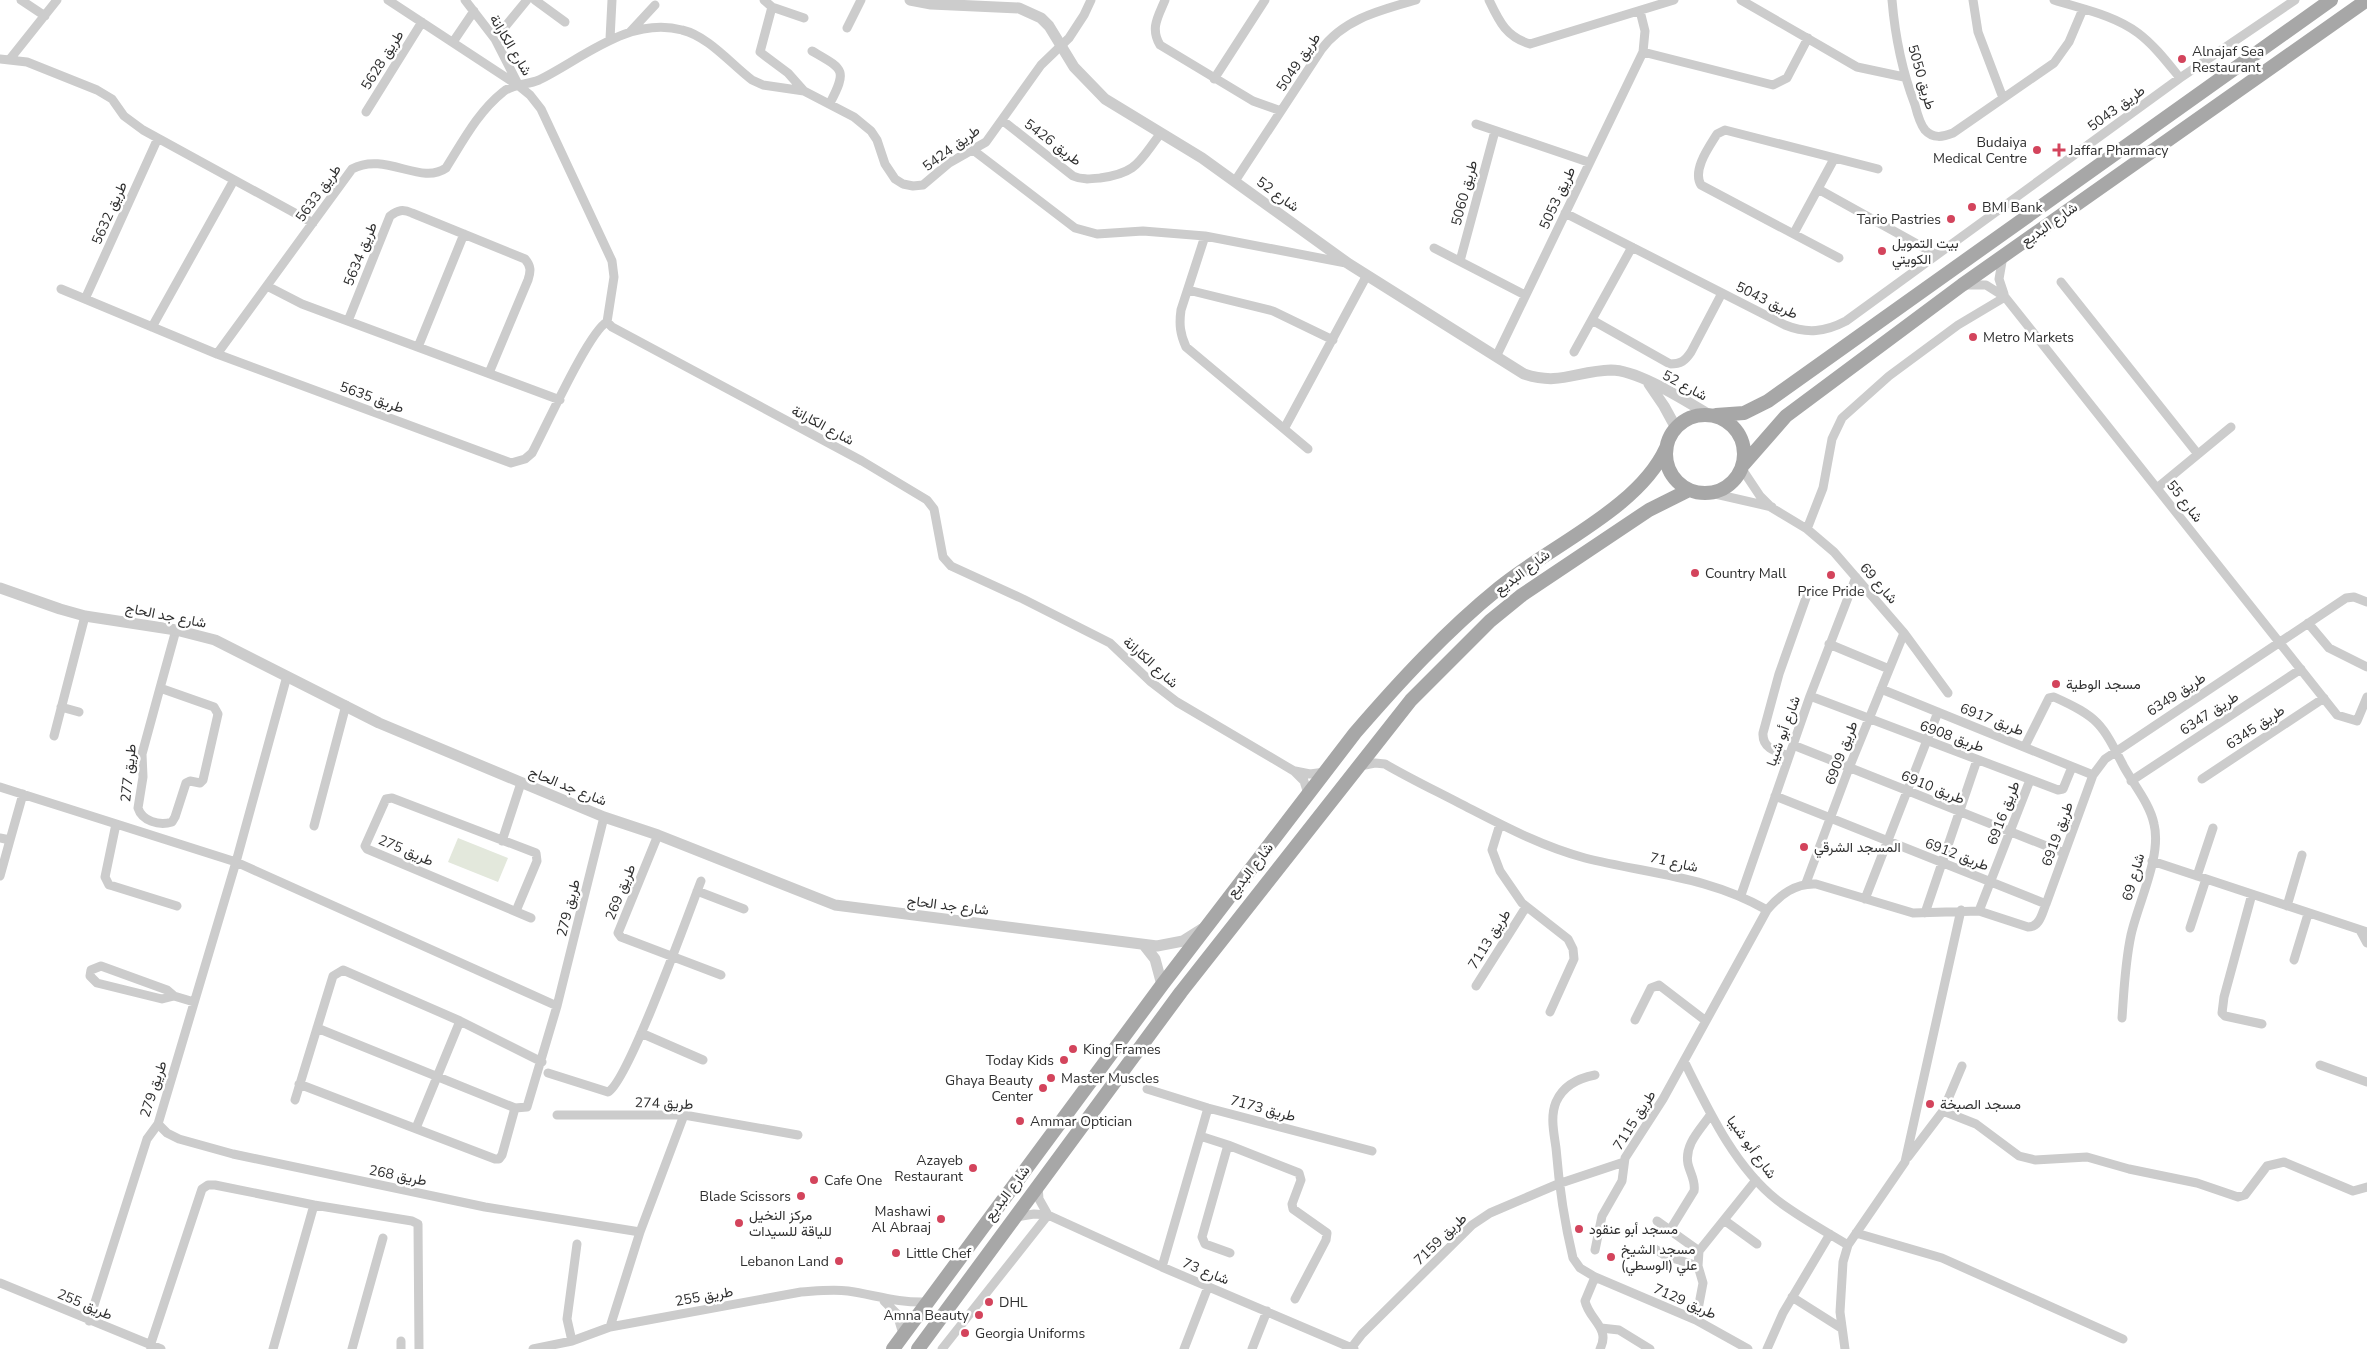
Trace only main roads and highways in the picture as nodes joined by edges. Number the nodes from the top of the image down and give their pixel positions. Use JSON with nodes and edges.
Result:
{"nodes":[{"id":1,"x":2331,"y":0,"type":"edge"},
{"id":2,"x":2367,"y":0,"type":"edge"},
{"id":3,"x":1712,"y":415,"type":"junction"},
{"id":4,"x":1666,"y":448,"type":"junction"},
{"id":5,"x":1743,"y":467,"type":"junction"},
{"id":6,"x":1689,"y":490,"type":"junction"},
{"id":7,"x":893,"y":1349,"type":"edge"},
{"id":8,"x":918,"y":1349,"type":"edge"}],
"edges":[{"from":1,"to":3,"type":"main road","name":"شارع البديع"},
{"from":2,"to":5,"type":"main road","name":"شارع البديع"},
{"from":3,"to":4,"type":"main road"},
{"from":3,"to":5,"type":"main road"},
{"from":4,"to":6,"type":"main road"},
{"from":4,"to":7,"type":"main road","name":"شارع البديع"},
{"from":5,"to":6,"type":"main road"},
{"from":6,"to":8,"type":"main road","name":"شارع البديع"}]}
